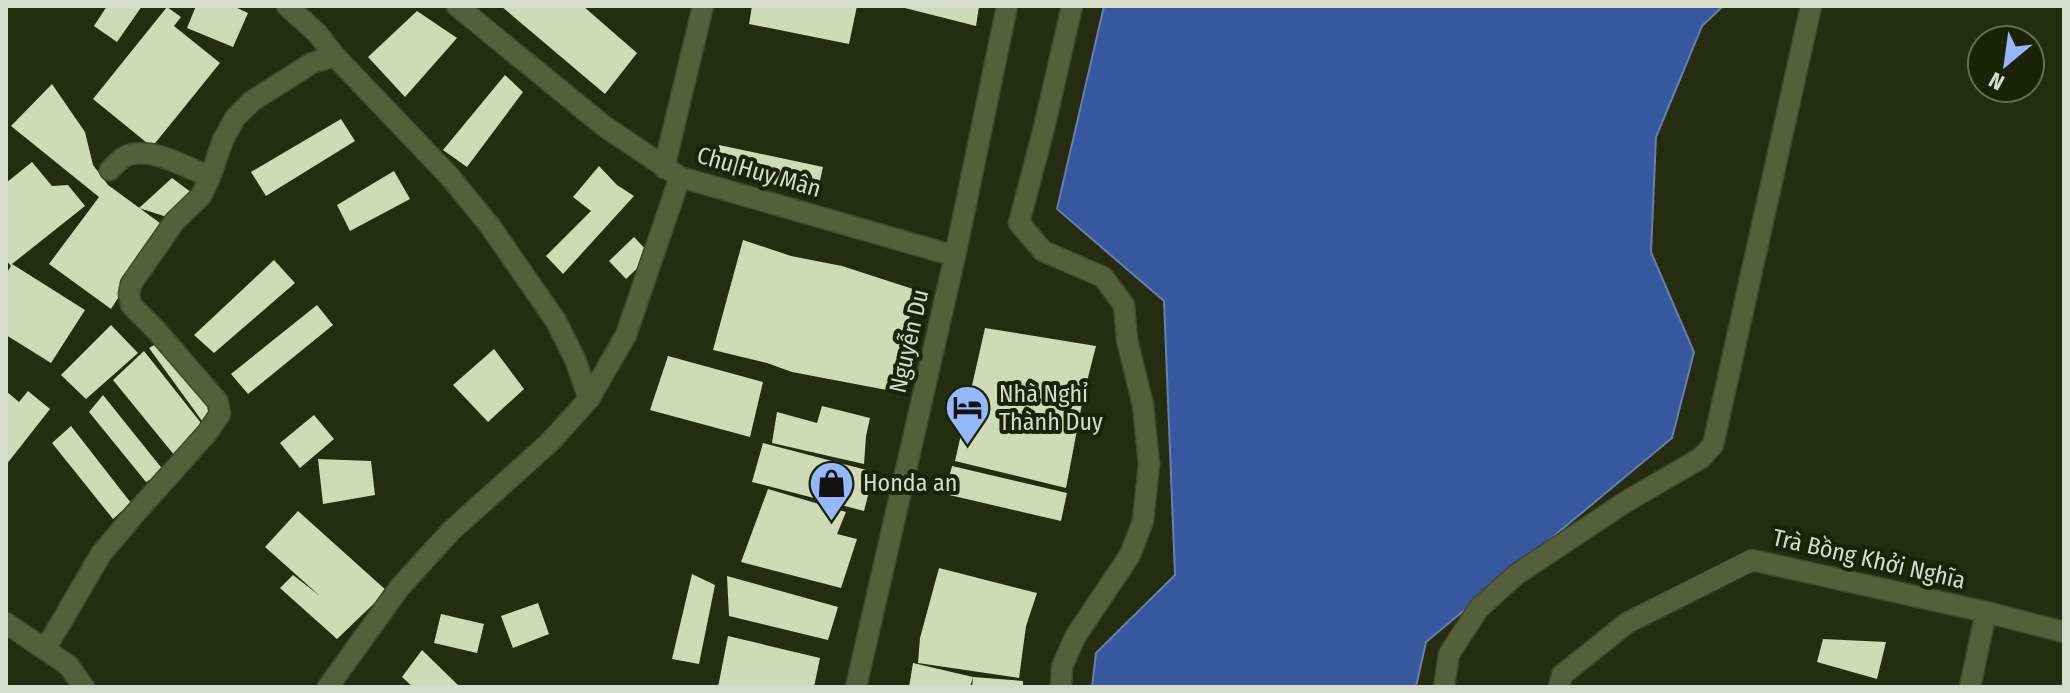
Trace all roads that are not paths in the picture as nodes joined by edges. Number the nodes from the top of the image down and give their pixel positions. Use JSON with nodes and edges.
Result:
{"nodes":[{"id":1,"x":287,"y":6,"type":"edge"},
{"id":2,"x":457,"y":6,"type":"edge"},
{"id":3,"x":703,"y":6,"type":"edge"},
{"id":4,"x":1007,"y":6,"type":"edge"},
{"id":5,"x":1072,"y":6,"type":"edge"},
{"id":6,"x":1811,"y":6,"type":"edge"},
{"id":7,"x":335,"y":56,"type":"junction"},
{"id":8,"x":110,"y":170,"type":"dead end"},
{"id":9,"x":672,"y":172,"type":"junction"},
{"id":10,"x":210,"y":177,"type":"junction"},
{"id":11,"x":955,"y":256,"type":"junction"},
{"id":12,"x":589,"y":399,"type":"junction"},
{"id":13,"x":1986,"y":612,"type":"junction"},
{"id":14,"x":6,"y":623,"type":"edge"},
{"id":15,"x":2064,"y":632,"type":"edge"},
{"id":16,"x":46,"y":648,"type":"junction"},
{"id":17,"x":84,"y":687,"type":"edge"},
{"id":18,"x":328,"y":687,"type":"edge"},
{"id":19,"x":856,"y":687,"type":"edge"},
{"id":20,"x":1061,"y":687,"type":"edge"},
{"id":21,"x":1444,"y":687,"type":"edge"},
{"id":22,"x":1559,"y":687,"type":"edge"},
{"id":23,"x":1970,"y":687,"type":"edge"}],
"edges":[{"from":1,"to":7,"type":"street"},
{"from":2,"to":9,"type":"street","name":"Chu Huy Mân"},
{"from":3,"to":9,"type":"street"},
{"from":4,"to":11,"type":"street","name":"Nguyễn Du"},
{"from":5,"to":20,"type":"street"},
{"from":6,"to":21,"type":"street"},
{"from":7,"to":10,"type":"street"},
{"from":7,"to":12,"type":"street"},
{"from":8,"to":10,"type":"street"},
{"from":9,"to":11,"type":"street","name":"Chu Huy Mân"},
{"from":9,"to":12,"type":"street"},
{"from":10,"to":16,"type":"street"},
{"from":11,"to":19,"type":"street","name":"Nguyễn Du"},
{"from":12,"to":18,"type":"street"},
{"from":13,"to":15,"type":"street","name":"Trà Bồng Khởi Nghĩa"},
{"from":13,"to":22,"type":"street","name":"Trà Bồng Khởi Nghĩa"},
{"from":13,"to":23,"type":"street"},
{"from":14,"to":16,"type":"street"},
{"from":16,"to":17,"type":"street"}]}
